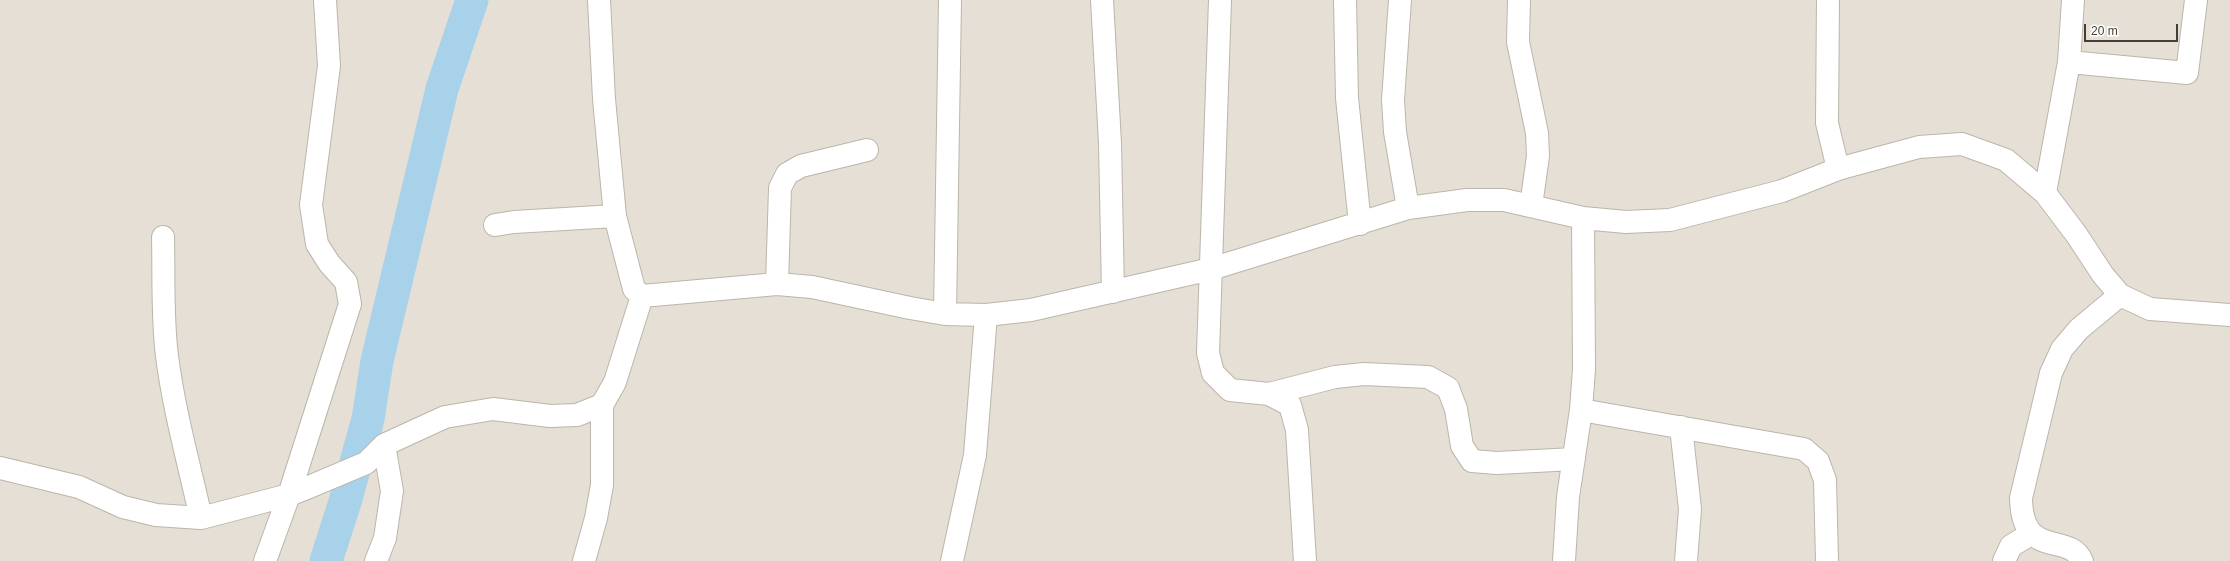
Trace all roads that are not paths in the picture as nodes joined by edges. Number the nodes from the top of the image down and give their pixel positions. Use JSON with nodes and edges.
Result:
{"nodes":[{"id":1,"x":325,"y":0,"type":"edge"},
{"id":2,"x":599,"y":0,"type":"edge"},
{"id":3,"x":950,"y":0,"type":"edge"},
{"id":4,"x":1102,"y":0,"type":"edge"},
{"id":5,"x":1220,"y":0,"type":"edge"},
{"id":6,"x":1345,"y":0,"type":"edge"},
{"id":7,"x":1400,"y":0,"type":"edge"},
{"id":8,"x":1518,"y":0,"type":"edge"},
{"id":9,"x":1828,"y":0,"type":"edge"},
{"id":10,"x":2073,"y":0,"type":"edge"},
{"id":11,"x":2196,"y":0,"type":"edge"},
{"id":12,"x":2069,"y":62,"type":"junction"},
{"id":13,"x":867,"y":150,"type":"dead end"},
{"id":14,"x":1838,"y":169,"type":"junction"},
{"id":15,"x":2045,"y":193,"type":"junction"},
{"id":16,"x":1531,"y":206,"type":"junction"},
{"id":17,"x":1408,"y":208,"type":"junction"},
{"id":18,"x":615,"y":216,"type":"junction"},
{"id":19,"x":1583,"y":218,"type":"junction"},
{"id":20,"x":1360,"y":224,"type":"junction"},
{"id":21,"x":495,"y":225,"type":"dead end"},
{"id":22,"x":163,"y":237,"type":"dead end"},
{"id":23,"x":1211,"y":268,"type":"junction"},
{"id":24,"x":777,"y":284,"type":"junction"},
{"id":25,"x":1114,"y":292,"type":"junction"},
{"id":26,"x":2120,"y":295,"type":"junction"},
{"id":27,"x":642,"y":296,"type":"junction"},
{"id":28,"x":945,"y":314,"type":"junction"},
{"id":29,"x":986,"y":315,"type":"junction"},
{"id":30,"x":2230,"y":315,"type":"edge"},
{"id":31,"x":1269,"y":394,"type":"junction"},
{"id":32,"x":602,"y":405,"type":"junction"},
{"id":33,"x":1582,"y":410,"type":"junction"},
{"id":34,"x":1681,"y":427,"type":"junction"},
{"id":35,"x":384,"y":445,"type":"junction"},
{"id":36,"x":1574,"y":459,"type":"junction"},
{"id":37,"x":0,"y":468,"type":"edge"},
{"id":38,"x":289,"y":495,"type":"junction"},
{"id":39,"x":201,"y":518,"type":"junction"},
{"id":40,"x":2028,"y":535,"type":"junction"},
{"id":41,"x":264,"y":561,"type":"edge"},
{"id":42,"x":376,"y":561,"type":"edge"},
{"id":43,"x":584,"y":561,"type":"edge"},
{"id":44,"x":952,"y":561,"type":"edge"},
{"id":45,"x":1305,"y":561,"type":"edge"},
{"id":46,"x":1564,"y":561,"type":"edge"},
{"id":47,"x":1686,"y":561,"type":"edge"},
{"id":48,"x":1827,"y":561,"type":"edge"},
{"id":49,"x":2004,"y":561,"type":"edge"},
{"id":50,"x":2082,"y":561,"type":"edge"}],
"edges":[{"from":1,"to":38,"type":"street"},
{"from":2,"to":18,"type":"street"},
{"from":3,"to":28,"type":"street"},
{"from":4,"to":25,"type":"street"},
{"from":5,"to":23,"type":"street"},
{"from":6,"to":20,"type":"street"},
{"from":7,"to":17,"type":"street"},
{"from":8,"to":16,"type":"street"},
{"from":9,"to":14,"type":"street"},
{"from":10,"to":12,"type":"street"},
{"from":11,"to":12,"type":"street"},
{"from":12,"to":15,"type":"street"},
{"from":13,"to":24,"type":"street"},
{"from":14,"to":15,"type":"street"},
{"from":14,"to":19,"type":"street"},
{"from":15,"to":26,"type":"street"},
{"from":16,"to":17,"type":"street"},
{"from":16,"to":19,"type":"street"},
{"from":17,"to":20,"type":"street"},
{"from":18,"to":21,"type":"street"},
{"from":18,"to":27,"type":"street"},
{"from":19,"to":33,"type":"street"},
{"from":20,"to":23,"type":"street"},
{"from":22,"to":39,"type":"street"},
{"from":23,"to":25,"type":"street"},
{"from":23,"to":31,"type":"street"},
{"from":24,"to":27,"type":"street"},
{"from":24,"to":28,"type":"street"},
{"from":25,"to":29,"type":"street"},
{"from":26,"to":30,"type":"street"},
{"from":26,"to":40,"type":"street"},
{"from":27,"to":32,"type":"street"},
{"from":28,"to":29,"type":"street"},
{"from":29,"to":44,"type":"street"},
{"from":31,"to":36,"type":"street"},
{"from":31,"to":45,"type":"street"},
{"from":32,"to":35,"type":"street"},
{"from":32,"to":43,"type":"street"},
{"from":33,"to":34,"type":"street"},
{"from":33,"to":36,"type":"street"},
{"from":34,"to":47,"type":"street"},
{"from":34,"to":48,"type":"street"},
{"from":35,"to":38,"type":"street"},
{"from":35,"to":42,"type":"street"},
{"from":36,"to":46,"type":"street"},
{"from":37,"to":39,"type":"street"},
{"from":38,"to":39,"type":"street"},
{"from":38,"to":41,"type":"street"},
{"from":40,"to":49,"type":"street"},
{"from":40,"to":50,"type":"street"}]}
